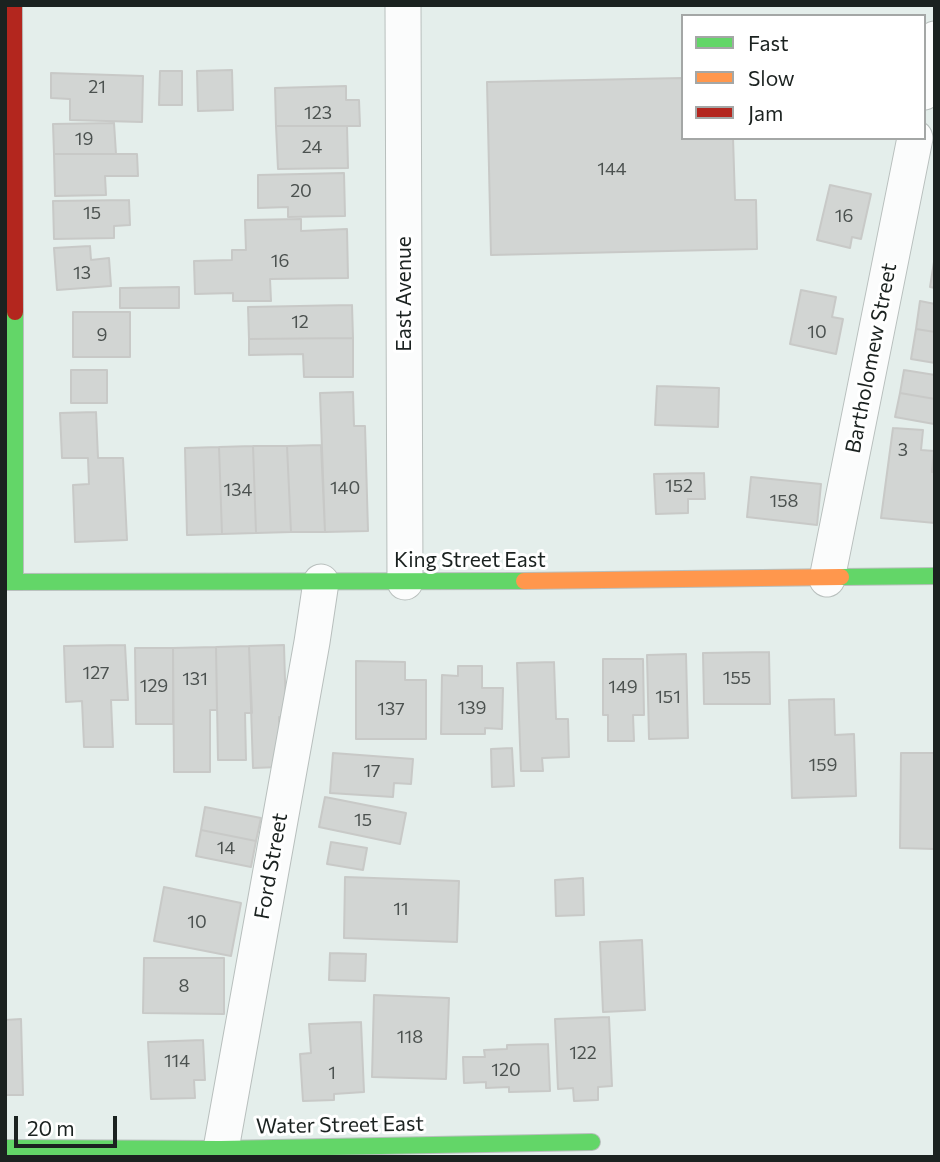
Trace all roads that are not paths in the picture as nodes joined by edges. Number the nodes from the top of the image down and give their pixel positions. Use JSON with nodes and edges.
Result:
{"nodes":[{"id":1,"x":40,"y":5,"type":"edge"},
{"id":2,"x":402,"y":5,"type":"edge"},
{"id":3,"x":5,"y":6,"type":"edge"},
{"id":4,"x":14,"y":6,"type":"edge"},
{"id":5,"x":935,"y":39,"type":"edge"},
{"id":6,"x":926,"y":82,"type":"edge"},
{"id":7,"x":915,"y":140,"type":"edge"},
{"id":8,"x":935,"y":576,"type":"edge"},
{"id":9,"x":827,"y":579,"type":"junction"},
{"id":10,"x":10,"y":582,"type":"edge"},
{"id":11,"x":320,"y":582,"type":"junction"},
{"id":12,"x":405,"y":582,"type":"junction"},
{"id":13,"x":592,"y":1142,"type":"dead end"},
{"id":14,"x":5,"y":1148,"type":"edge"},
{"id":15,"x":221,"y":1149,"type":"junction"}],
"edges":[{"from":1,"to":4,"type":"street"},
{"from":2,"to":12,"type":"street","name":"East Avenue"},
{"from":3,"to":4,"type":"street"},
{"from":4,"to":10,"type":"street"},
{"from":5,"to":6,"type":"street"},
{"from":7,"to":9,"type":"street","name":"Bartholomew Street"},
{"from":8,"to":9,"type":"street","name":"King Street East"},
{"from":9,"to":12,"type":"street","name":"King Street East"},
{"from":10,"to":11,"type":"street","name":"King Street East"},
{"from":11,"to":12,"type":"street","name":"King Street East"},
{"from":11,"to":15,"type":"street","name":"Ford Street"},
{"from":13,"to":15,"type":"street","name":"Water Street East"},
{"from":14,"to":15,"type":"street","name":"Water Street East"}]}
